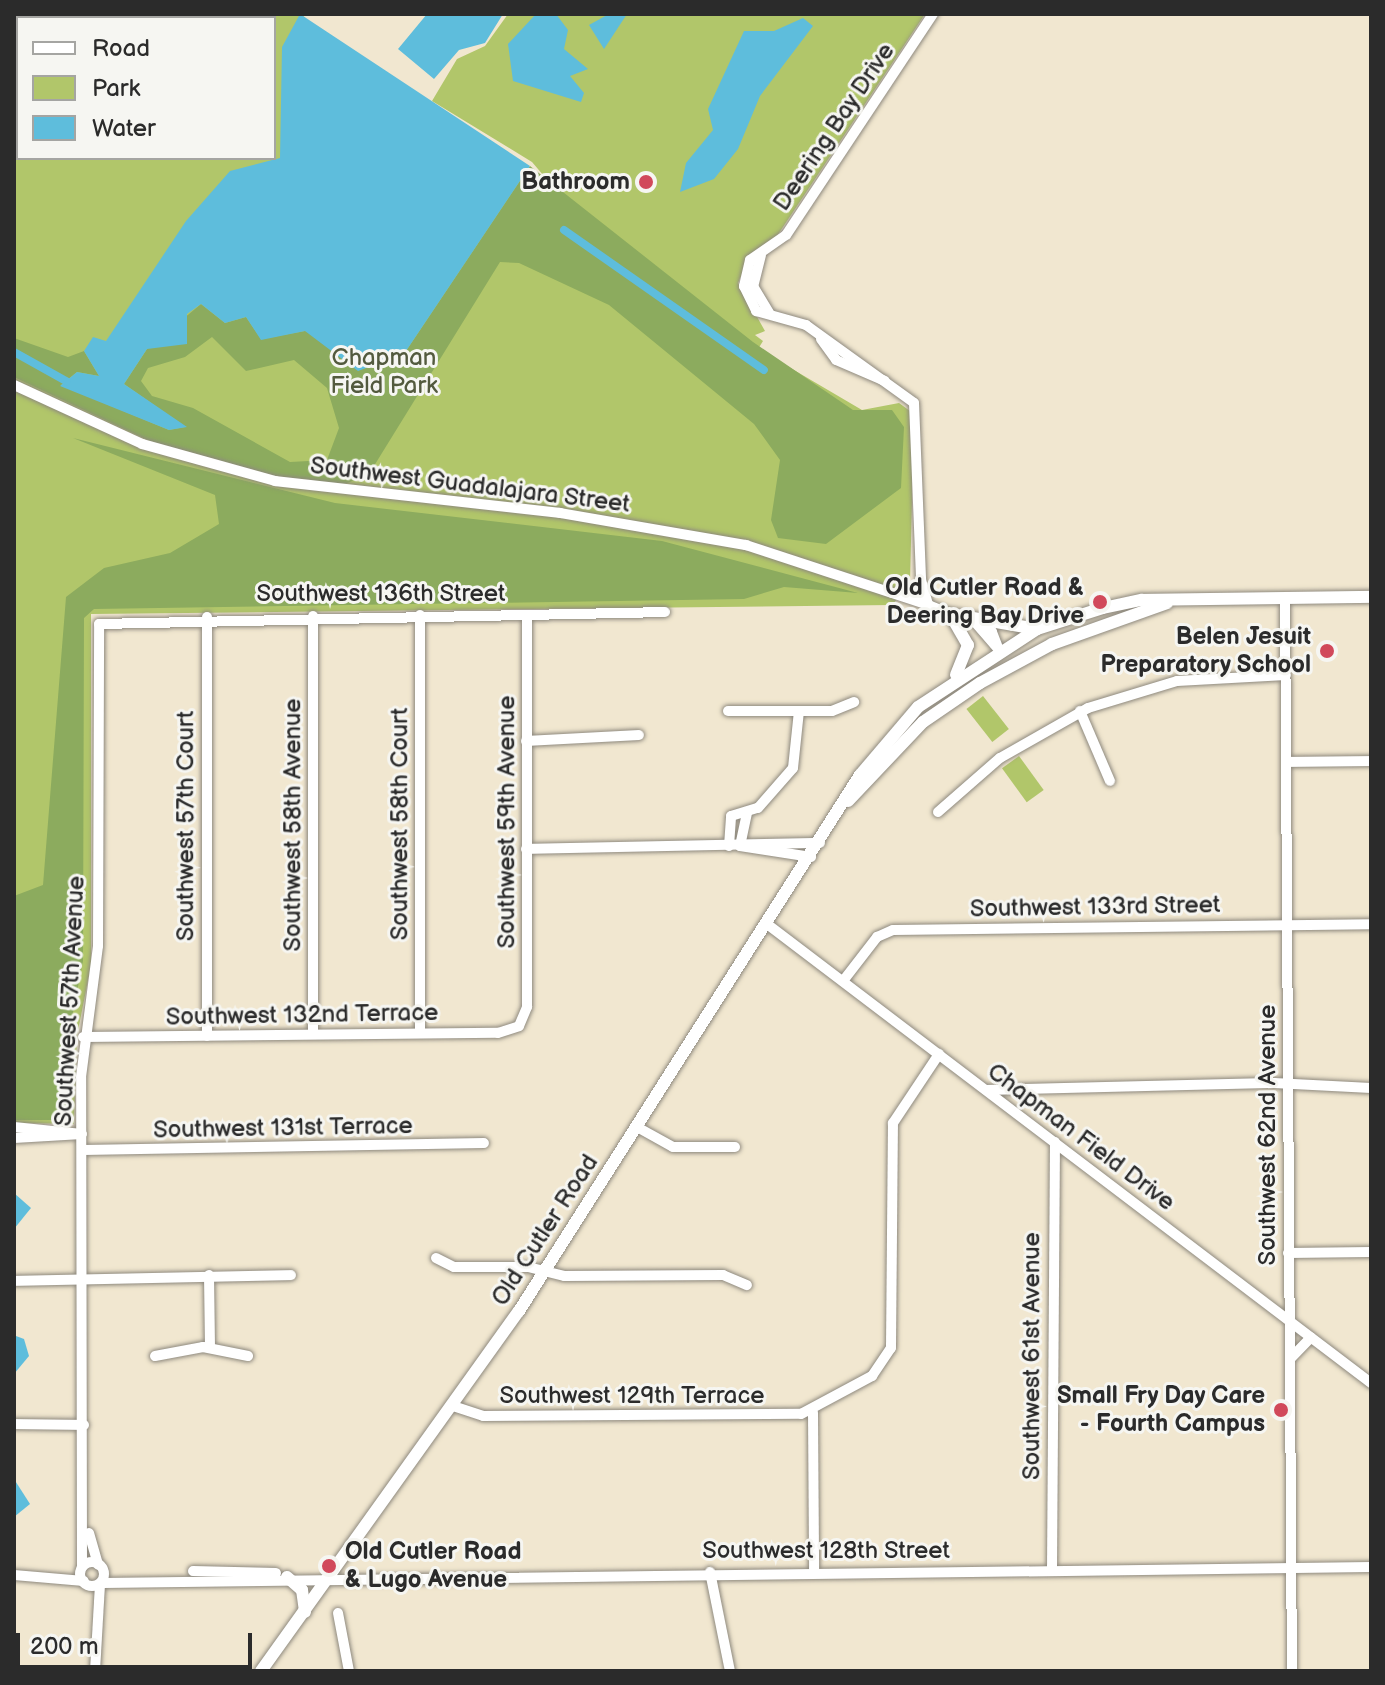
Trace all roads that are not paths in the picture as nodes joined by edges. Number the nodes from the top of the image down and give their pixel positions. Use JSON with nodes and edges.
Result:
{"nodes":[{"id":1,"x":933,"y":14,"type":"edge"},
{"id":2,"x":14,"y":385,"type":"edge"},
{"id":3,"x":1371,"y":597,"type":"edge"},
{"id":4,"x":1285,"y":599,"type":"junction"},
{"id":5,"x":1167,"y":603,"type":"junction"},
{"id":6,"x":928,"y":605,"type":"junction"},
{"id":7,"x":665,"y":612,"type":"dead end"},
{"id":8,"x":950,"y":614,"type":"junction"},
{"id":9,"x":420,"y":615,"type":"junction"},
{"id":10,"x":527,"y":615,"type":"junction"},
{"id":11,"x":313,"y":616,"type":"junction"},
{"id":12,"x":207,"y":617,"type":"junction"},
{"id":13,"x":1122,"y":618,"type":"junction"},
{"id":14,"x":99,"y":624,"type":"joint"},
{"id":15,"x":1037,"y":629,"type":"junction"},
{"id":16,"x":999,"y":650,"type":"junction"},
{"id":17,"x":1286,"y":675,"type":"junction"},
{"id":18,"x":955,"y":676,"type":"junction"},
{"id":19,"x":854,"y":702,"type":"dead end"},
{"id":20,"x":728,"y":711,"type":"dead end"},
{"id":21,"x":799,"y":711,"type":"junction"},
{"id":22,"x":1080,"y":711,"type":"junction"},
{"id":23,"x":923,"y":722,"type":"junction"},
{"id":24,"x":639,"y":735,"type":"dead end"},
{"id":25,"x":526,"y":741,"type":"junction"},
{"id":26,"x":1371,"y":761,"type":"edge"},
{"id":27,"x":1286,"y":762,"type":"junction"},
{"id":28,"x":1110,"y":781,"type":"dead end"},
{"id":29,"x":848,"y":801,"type":"junction"},
{"id":30,"x":938,"y":812,"type":"dead end"},
{"id":31,"x":820,"y":843,"type":"junction"},
{"id":32,"x":734,"y":846,"type":"junction"},
{"id":33,"x":526,"y":849,"type":"junction"},
{"id":34,"x":779,"y":852,"type":"junction"},
{"id":35,"x":811,"y":857,"type":"junction"},
{"id":36,"x":800,"y":874,"type":"junction"},
{"id":37,"x":767,"y":924,"type":"junction"},
{"id":38,"x":1371,"y":924,"type":"edge"},
{"id":39,"x":1286,"y":925,"type":"junction"},
{"id":40,"x":843,"y":981,"type":"junction"},
{"id":41,"x":519,"y":1026,"type":"joint"},
{"id":42,"x":420,"y":1033,"type":"junction"},
{"id":43,"x":313,"y":1034,"type":"junction"},
{"id":44,"x":207,"y":1036,"type":"junction"},
{"id":45,"x":83,"y":1037,"type":"junction"},
{"id":46,"x":939,"y":1054,"type":"junction"},
{"id":47,"x":1288,"y":1086,"type":"junction"},
{"id":48,"x":1371,"y":1088,"type":"edge"},
{"id":49,"x":986,"y":1090,"type":"junction"},
{"id":50,"x":14,"y":1127,"type":"edge"},
{"id":51,"x":637,"y":1127,"type":"junction"},
{"id":52,"x":82,"y":1134,"type":"junction"},
{"id":53,"x":14,"y":1138,"type":"edge"},
{"id":54,"x":1055,"y":1142,"type":"junction"},
{"id":55,"x":484,"y":1143,"type":"dead end"},
{"id":56,"x":735,"y":1147,"type":"dead end"},
{"id":57,"x":83,"y":1150,"type":"junction"},
{"id":58,"x":1371,"y":1252,"type":"edge"},
{"id":59,"x":1288,"y":1253,"type":"junction"},
{"id":60,"x":436,"y":1258,"type":"dead end"},
{"id":61,"x":546,"y":1271,"type":"junction"},
{"id":62,"x":209,"y":1275,"type":"junction"},
{"id":63,"x":291,"y":1275,"type":"dead end"},
{"id":64,"x":14,"y":1281,"type":"edge"},
{"id":65,"x":83,"y":1282,"type":"junction"},
{"id":66,"x":747,"y":1285,"type":"dead end"},
{"id":67,"x":1289,"y":1320,"type":"junction"},
{"id":68,"x":1311,"y":1337,"type":"junction"},
{"id":69,"x":210,"y":1347,"type":"junction"},
{"id":70,"x":155,"y":1356,"type":"dead end"},
{"id":71,"x":248,"y":1356,"type":"dead end"},
{"id":72,"x":1290,"y":1359,"type":"junction"},
{"id":73,"x":1371,"y":1383,"type":"edge"},
{"id":74,"x":453,"y":1406,"type":"junction"},
{"id":75,"x":813,"y":1413,"type":"junction"},
{"id":76,"x":14,"y":1424,"type":"edge"},
{"id":77,"x":84,"y":1425,"type":"junction"},
{"id":78,"x":86,"y":1524,"type":"junction"},
{"id":79,"x":100,"y":1567,"type":"junction"},
{"id":80,"x":1291,"y":1567,"type":"junction"},
{"id":81,"x":1371,"y":1567,"type":"edge"},
{"id":82,"x":81,"y":1568,"type":"junction"},
{"id":83,"x":1052,"y":1570,"type":"junction"},
{"id":84,"x":814,"y":1571,"type":"junction"},
{"id":85,"x":710,"y":1572,"type":"junction"},
{"id":86,"x":14,"y":1575,"type":"edge"},
{"id":87,"x":57,"y":1575,"type":"junction"},
{"id":88,"x":330,"y":1575,"type":"junction"},
{"id":89,"x":125,"y":1577,"type":"junction"},
{"id":90,"x":176,"y":1578,"type":"junction"},
{"id":91,"x":281,"y":1578,"type":"junction"},
{"id":92,"x":94,"y":1583,"type":"junction"},
{"id":93,"x":305,"y":1612,"type":"junction"},
{"id":94,"x":338,"y":1613,"type":"dead end"},
{"id":95,"x":95,"y":1671,"type":"edge"},
{"id":96,"x":261,"y":1671,"type":"edge"},
{"id":97,"x":349,"y":1671,"type":"edge"},
{"id":98,"x":730,"y":1671,"type":"edge"},
{"id":99,"x":1292,"y":1671,"type":"edge"}],
"edges":[{"from":1,"to":6,"type":"street","name":"Deering Bay Drive"},
{"from":2,"to":6,"type":"street","name":"Southwest Guadalajara Street"},
{"from":3,"to":4,"type":"main road"},
{"from":4,"to":5,"type":"main road"},
{"from":4,"to":17,"type":"street","name":"Southwest 62nd Avenue"},
{"from":5,"to":13,"type":"main road"},
{"from":5,"to":15,"type":"main road"},
{"from":6,"to":8,"type":"street"},
{"from":7,"to":10,"type":"street","name":"Southwest 136th Street"},
{"from":8,"to":15,"type":"main road"},
{"from":8,"to":16,"type":"street"},
{"from":8,"to":18,"type":"main road"},
{"from":9,"to":10,"type":"street","name":"Southwest 136th Street"},
{"from":9,"to":11,"type":"street","name":"Southwest 136th Street"},
{"from":9,"to":42,"type":"street","name":"Southwest 58th Court"},
{"from":10,"to":25,"type":"street","name":"Southwest 59th Avenue"},
{"from":11,"to":12,"type":"street","name":"Southwest 136th Street"},
{"from":11,"to":43,"type":"street","name":"Southwest 58th Avenue"},
{"from":12,"to":14,"type":"street","name":"Southwest 136th Street"},
{"from":12,"to":44,"type":"street","name":"Southwest 57th Court"},
{"from":13,"to":16,"type":"main road"},
{"from":13,"to":23,"type":"main road","name":"Old Cutler Road"},
{"from":14,"to":45,"type":"street","name":"Southwest 57th Avenue"},
{"from":15,"to":16,"type":"main road"},
{"from":16,"to":18,"type":"main road","name":"Old Cutler Road"},
{"from":16,"to":23,"type":"main road"},
{"from":17,"to":22,"type":"street"},
{"from":17,"to":27,"type":"street","name":"Southwest 62nd Avenue"},
{"from":18,"to":29,"type":"main road","name":"Old Cutler Road"},
{"from":19,"to":21,"type":"street"},
{"from":20,"to":21,"type":"street"},
{"from":21,"to":32,"type":"street"},
{"from":22,"to":28,"type":"street"},
{"from":22,"to":30,"type":"street"},
{"from":23,"to":29,"type":"main road","name":"Old Cutler Road"},
{"from":24,"to":25,"type":"street"},
{"from":25,"to":33,"type":"street","name":"Southwest 59th Avenue"},
{"from":26,"to":27,"type":"street"},
{"from":27,"to":39,"type":"street","name":"Southwest 62nd Avenue"},
{"from":29,"to":31,"type":"main road","name":"Old Cutler Road"},
{"from":31,"to":32,"type":"street"},
{"from":31,"to":35,"type":"main road","name":"Old Cutler Road"},
{"from":32,"to":33,"type":"street"},
{"from":32,"to":34,"type":"street"},
{"from":33,"to":41,"type":"street","name":"Southwest 59th Avenue"},
{"from":34,"to":35,"type":"street"},
{"from":34,"to":36,"type":"street"},
{"from":35,"to":36,"type":"main road","name":"Old Cutler Road"},
{"from":36,"to":37,"type":"main road","name":"Old Cutler Road"},
{"from":37,"to":40,"type":"street","name":"Chapman Field Drive"},
{"from":37,"to":51,"type":"main road","name":"Old Cutler Road"},
{"from":38,"to":39,"type":"street","name":"Southwest 133rd Street"},
{"from":39,"to":40,"type":"street","name":"Southwest 133rd Street"},
{"from":39,"to":47,"type":"street","name":"Southwest 62nd Avenue"},
{"from":40,"to":46,"type":"street","name":"Chapman Field Drive"},
{"from":41,"to":42,"type":"street","name":"Southwest 132nd Terrace"},
{"from":42,"to":43,"type":"street","name":"Southwest 132nd Terrace"},
{"from":43,"to":44,"type":"street","name":"Southwest 132nd Terrace"},
{"from":44,"to":45,"type":"street","name":"Southwest 132nd Terrace"},
{"from":45,"to":52,"type":"street","name":"Southwest 57th Avenue"},
{"from":46,"to":49,"type":"street","name":"Chapman Field Drive"},
{"from":46,"to":75,"type":"street"},
{"from":47,"to":48,"type":"street"},
{"from":47,"to":49,"type":"street"},
{"from":47,"to":59,"type":"street","name":"Southwest 62nd Avenue"},
{"from":49,"to":54,"type":"street","name":"Chapman Field Drive"},
{"from":50,"to":52,"type":"street"},
{"from":51,"to":56,"type":"street"},
{"from":51,"to":61,"type":"main road","name":"Old Cutler Road"},
{"from":52,"to":53,"type":"street"},
{"from":52,"to":57,"type":"street","name":"Southwest 57th Avenue"},
{"from":54,"to":67,"type":"street","name":"Chapman Field Drive"},
{"from":54,"to":83,"type":"street","name":"Southwest 61st Avenue"},
{"from":55,"to":57,"type":"street","name":"Southwest 131st Terrace"},
{"from":57,"to":65,"type":"street","name":"Southwest 57th Avenue"},
{"from":58,"to":59,"type":"street"},
{"from":59,"to":67,"type":"street","name":"Southwest 62nd Avenue"},
{"from":60,"to":61,"type":"street"},
{"from":61,"to":66,"type":"street"},
{"from":61,"to":74,"type":"main road","name":"Old Cutler Road"},
{"from":62,"to":63,"type":"street"},
{"from":62,"to":65,"type":"street"},
{"from":62,"to":69,"type":"street"},
{"from":64,"to":65,"type":"street"},
{"from":65,"to":77,"type":"street","name":"Southwest 57th Avenue"},
{"from":67,"to":68,"type":"street","name":"Chapman Field Drive"},
{"from":67,"to":72,"type":"street","name":"Southwest 62nd Avenue"},
{"from":68,"to":72,"type":"street"},
{"from":68,"to":73,"type":"street","name":"Chapman Field Drive"},
{"from":69,"to":70,"type":"street"},
{"from":69,"to":71,"type":"street"},
{"from":72,"to":80,"type":"street","name":"Southwest 62nd Avenue"},
{"from":74,"to":75,"type":"street","name":"Southwest 129th Terrace"},
{"from":74,"to":88,"type":"main road","name":"Old Cutler Road"},
{"from":75,"to":84,"type":"street"},
{"from":76,"to":77,"type":"street"},
{"from":77,"to":78,"type":"street","name":"Southwest 57th Avenue"},
{"from":78,"to":79,"type":"street","name":"Southwest 57th Avenue"},
{"from":78,"to":82,"type":"street","name":"Southwest 57th Avenue"},
{"from":79,"to":82,"type":"street"},
{"from":79,"to":89,"type":"street","name":"Southwest 128th Street"},
{"from":79,"to":92,"type":"street","name":"Southwest 57th Avenue"},
{"from":80,"to":81,"type":"street","name":"Southwest 128th Street"},
{"from":80,"to":83,"type":"street","name":"Southwest 128th Street"},
{"from":80,"to":99,"type":"street","name":"Southwest 62nd Avenue"},
{"from":82,"to":87,"type":"street"},
{"from":82,"to":92,"type":"street"},
{"from":83,"to":84,"type":"street","name":"Southwest 128th Street"},
{"from":84,"to":85,"type":"street","name":"Southwest 128th Street"},
{"from":85,"to":88,"type":"street","name":"Southwest 128th Street"},
{"from":85,"to":98,"type":"street"},
{"from":86,"to":87,"type":"street"},
{"from":87,"to":92,"type":"street","name":"Southwest 128th Street"},
{"from":88,"to":91,"type":"street","name":"Southwest 128th Street"},
{"from":88,"to":93,"type":"main road","name":"Old Cutler Road"},
{"from":89,"to":90,"type":"street","name":"Southwest 128th Street"},
{"from":89,"to":92,"type":"street","name":"Southwest 128th Street"},
{"from":90,"to":91,"type":"street","name":"Southwest 128th Street"},
{"from":90,"to":91,"type":"street","name":"Southwest 128th Street"},
{"from":91,"to":93,"type":"main road"},
{"from":92,"to":95,"type":"street"},
{"from":93,"to":96,"type":"main road","name":"Old Cutler Road"},
{"from":94,"to":97,"type":"street"}]}
